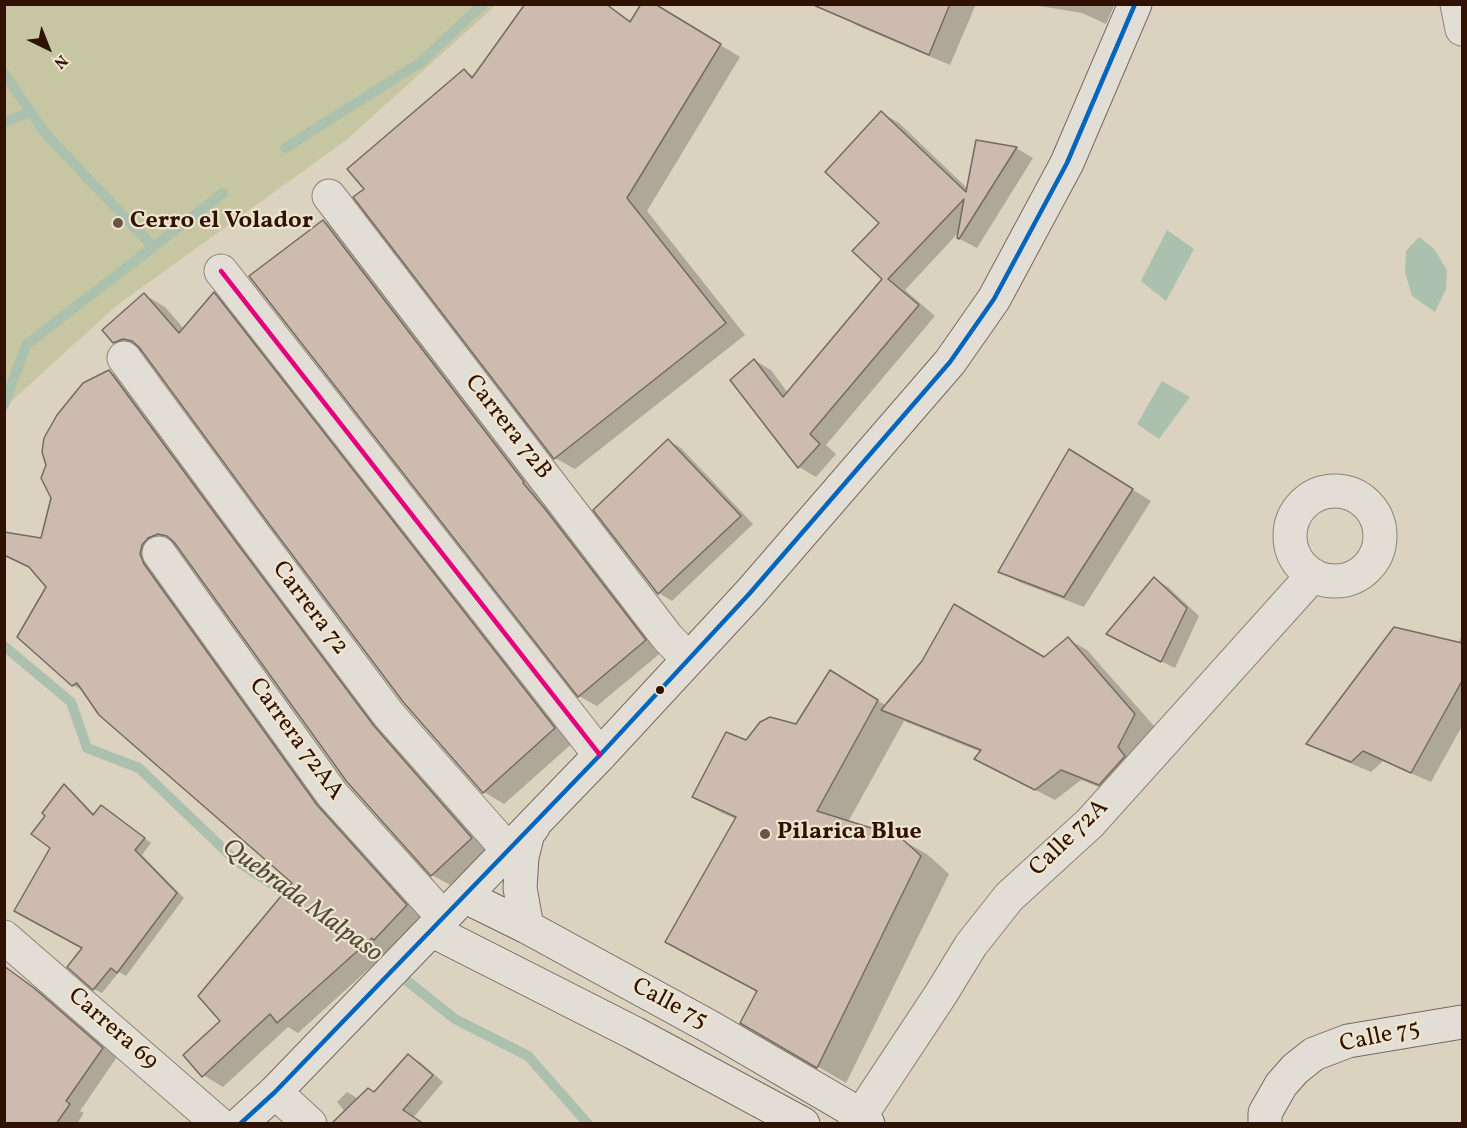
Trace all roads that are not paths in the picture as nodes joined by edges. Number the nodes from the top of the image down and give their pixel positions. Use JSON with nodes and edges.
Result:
{"nodes":[{"id":1,"x":1135,"y":4,"type":"edge"},
{"id":2,"x":1457,"y":4,"type":"edge"},
{"id":3,"x":1462,"y":29,"type":"edge"},
{"id":4,"x":328,"y":196,"type":"dead end"},
{"id":5,"x":221,"y":271,"type":"dead end"},
{"id":6,"x":124,"y":358,"type":"dead end"},
{"id":7,"x":159,"y":553,"type":"dead end"},
{"id":8,"x":1313,"y":575,"type":"dead end"},
{"id":9,"x":688,"y":659,"type":"junction"},
{"id":10,"x":600,"y":755,"type":"junction"},
{"id":11,"x":549,"y":808,"type":"junction"},
{"id":12,"x":508,"y":850,"type":"junction"},
{"id":13,"x":438,"y":923,"type":"junction"},
{"id":14,"x":527,"y":927,"type":"junction"},
{"id":15,"x":4,"y":937,"type":"edge"},
{"id":16,"x":652,"y":997,"type":"junction"},
{"id":17,"x":1462,"y":1022,"type":"edge"},
{"id":18,"x":634,"y":1034,"type":"junction"},
{"id":19,"x":275,"y":1092,"type":"junction"},
{"id":20,"x":861,"y":1121,"type":"edge"},
{"id":21,"x":219,"y":1124,"type":"edge"},
{"id":22,"x":240,"y":1124,"type":"edge"},
{"id":23,"x":310,"y":1124,"type":"edge"},
{"id":24,"x":803,"y":1124,"type":"edge"},
{"id":25,"x":1265,"y":1124,"type":"edge"}],
"edges":[{"from":1,"to":9,"type":"street"},
{"from":2,"to":3,"type":"street"},
{"from":4,"to":9,"type":"street","name":"Carrera 72B"},
{"from":5,"to":10,"type":"street"},
{"from":6,"to":12,"type":"street","name":"Carrera 72"},
{"from":7,"to":13,"type":"street","name":"Carrera 72AA"},
{"from":8,"to":20,"type":"street","name":"Calle 72A"},
{"from":9,"to":10,"type":"street"},
{"from":10,"to":11,"type":"street"},
{"from":11,"to":12,"type":"street"},
{"from":11,"to":14,"type":"street"},
{"from":12,"to":13,"type":"street"},
{"from":13,"to":14,"type":"street","name":"Calle 75"},
{"from":13,"to":18,"type":"street","name":"Calle 75"},
{"from":13,"to":19,"type":"street"},
{"from":14,"to":16,"type":"street","name":"Calle 75"},
{"from":15,"to":21,"type":"street","name":"Carrera 69"},
{"from":16,"to":18,"type":"street"},
{"from":16,"to":20,"type":"street","name":"Calle 75"},
{"from":17,"to":25,"type":"street","name":"Calle 75"},
{"from":18,"to":24,"type":"street","name":"Calle 75"},
{"from":19,"to":22,"type":"street"},
{"from":19,"to":23,"type":"street"}]}
